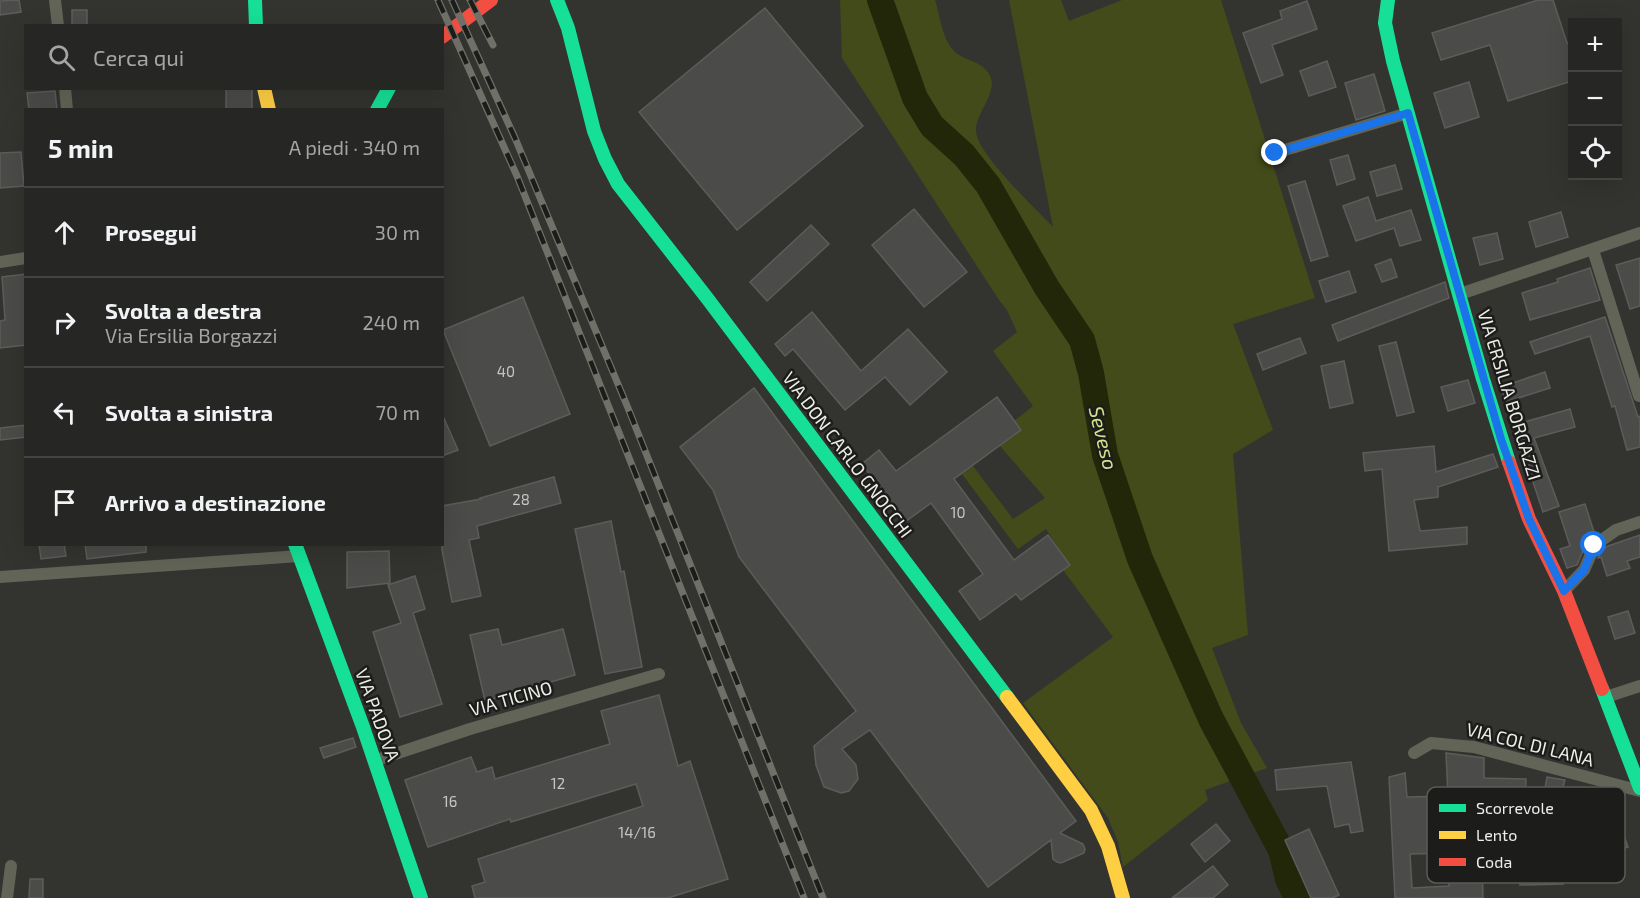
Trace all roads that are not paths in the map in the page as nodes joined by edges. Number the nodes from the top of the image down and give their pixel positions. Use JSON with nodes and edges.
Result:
{"nodes":[{"id":1,"x":55,"y":0,"type":"edge"},
{"id":2,"x":255,"y":0,"type":"edge"},
{"id":3,"x":491,"y":0,"type":"edge"},
{"id":4,"x":557,"y":0,"type":"edge"},
{"id":5,"x":569,"y":0,"type":"edge"},
{"id":6,"x":1388,"y":0,"type":"edge"},
{"id":7,"x":567,"y":21,"type":"junction"},
{"id":8,"x":58,"y":24,"type":"edge"},
{"id":9,"x":256,"y":24,"type":"edge"},
{"id":10,"x":444,"y":35,"type":"edge"},
{"id":11,"x":65,"y":90,"type":"edge"},
{"id":12,"x":258,"y":90,"type":"edge"},
{"id":13,"x":264,"y":90,"type":"edge"},
{"id":14,"x":388,"y":90,"type":"edge"},
{"id":15,"x":67,"y":108,"type":"edge"},
{"id":16,"x":259,"y":108,"type":"edge"},
{"id":17,"x":268,"y":108,"type":"edge"},
{"id":18,"x":378,"y":108,"type":"edge"},
{"id":19,"x":1408,"y":113,"type":"junction"},
{"id":20,"x":1275,"y":153,"type":"dead end"},
{"id":21,"x":1640,"y":233,"type":"edge"},
{"id":22,"x":1593,"y":250,"type":"junction"},
{"id":23,"x":24,"y":258,"type":"edge"},
{"id":24,"x":0,"y":262,"type":"edge"},
{"id":25,"x":1460,"y":294,"type":"junction"},
{"id":26,"x":1639,"y":396,"type":"edge"},
{"id":27,"x":1640,"y":522,"type":"edge"},
{"id":28,"x":297,"y":550,"type":"edge"},
{"id":29,"x":0,"y":577,"type":"edge"},
{"id":30,"x":1564,"y":591,"type":"junction"},
{"id":31,"x":659,"y":674,"type":"dead end"},
{"id":32,"x":1640,"y":686,"type":"edge"},
{"id":33,"x":1606,"y":697,"type":"junction"},
{"id":34,"x":1414,"y":753,"type":"dead end"},
{"id":35,"x":374,"y":761,"type":"junction"},
{"id":36,"x":1640,"y":789,"type":"edge"},
{"id":37,"x":11,"y":866,"type":"dead end"},
{"id":38,"x":7,"y":898,"type":"edge"},
{"id":39,"x":421,"y":898,"type":"edge"},
{"id":40,"x":1123,"y":898,"type":"edge"}],
"edges":[{"from":1,"to":8,"type":"street"},
{"from":2,"to":9,"type":"street"},
{"from":3,"to":10,"type":"street"},
{"from":4,"to":7,"type":"street"},
{"from":5,"to":7,"type":"street"},
{"from":6,"to":19,"type":"street","name":"VIA ERSILIA BORGAZZI"},
{"from":7,"to":40,"type":"street","name":"VIA DON CARLO GNOCCHI"},
{"from":11,"to":15,"type":"street"},
{"from":12,"to":16,"type":"street"},
{"from":13,"to":17,"type":"street"},
{"from":14,"to":18,"type":"street"},
{"from":19,"to":20,"type":"street"},
{"from":19,"to":25,"type":"street","name":"VIA ERSILIA BORGAZZI"},
{"from":21,"to":22,"type":"street"},
{"from":22,"to":25,"type":"street"},
{"from":22,"to":26,"type":"street"},
{"from":23,"to":24,"type":"street"},
{"from":25,"to":30,"type":"street","name":"VIA ERSILIA BORGAZZI"},
{"from":27,"to":30,"type":"street"},
{"from":28,"to":29,"type":"street"},
{"from":28,"to":35,"type":"street","name":"VIA PADOVA"},
{"from":30,"to":33,"type":"street","name":"VIA ERSILIA BORGAZZI"},
{"from":31,"to":35,"type":"street","name":"VIA TICINO"},
{"from":32,"to":33,"type":"street"},
{"from":33,"to":36,"type":"street","name":"VIA ERSILIA BORGAZZI"},
{"from":34,"to":36,"type":"street","name":"VIA COL DI LANA"},
{"from":35,"to":39,"type":"street","name":"VIA PADOVA"},
{"from":37,"to":38,"type":"street"}]}
